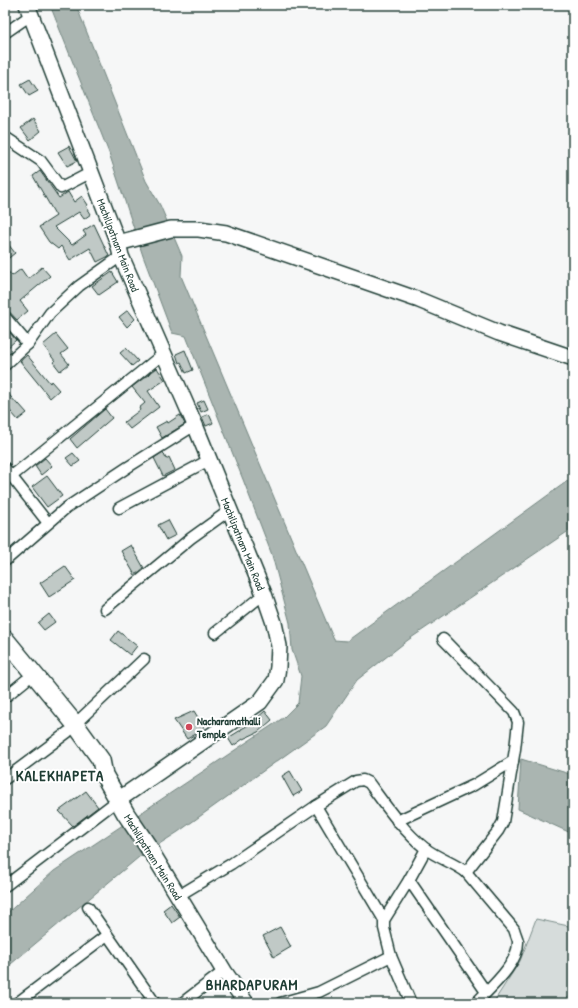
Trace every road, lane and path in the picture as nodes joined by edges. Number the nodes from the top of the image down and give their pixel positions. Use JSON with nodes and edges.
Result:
{"nodes":[{"id":1,"x":29,"y":10,"type":"edge"},
{"id":2,"x":5,"y":33,"type":"edge"},
{"id":3,"x":5,"y":137,"type":"edge"},
{"id":4,"x":90,"y":174,"type":"junction"},
{"id":5,"x":122,"y":246,"type":"junction"},
{"id":6,"x":5,"y":317,"type":"edge"},
{"id":7,"x":28,"y":344,"type":"junction"},
{"id":8,"x":163,"y":354,"type":"junction"},
{"id":9,"x":573,"y":358,"type":"edge"},
{"id":10,"x":5,"y":365,"type":"edge"},
{"id":11,"x":195,"y":425,"type":"junction"},
{"id":12,"x":209,"y":460,"type":"junction"},
{"id":13,"x":5,"y":468,"type":"edge"},
{"id":14,"x":12,"y":476,"type":"junction"},
{"id":15,"x":119,"y":508,"type":"dead end"},
{"id":16,"x":230,"y":510,"type":"junction"},
{"id":17,"x":48,"y":523,"type":"junction"},
{"id":18,"x":5,"y":561,"type":"edge"},
{"id":19,"x":264,"y":594,"type":"junction"},
{"id":20,"x":105,"y":609,"type":"dead end"},
{"id":21,"x":215,"y":633,"type":"dead end"},
{"id":22,"x":5,"y":639,"type":"edge"},
{"id":23,"x":444,"y":639,"type":"dead end"},
{"id":24,"x":5,"y":653,"type":"edge"},
{"id":25,"x":144,"y":659,"type":"dead end"},
{"id":26,"x":26,"y":680,"type":"junction"},
{"id":27,"x":5,"y":697,"type":"edge"},
{"id":28,"x":71,"y":728,"type":"junction"},
{"id":29,"x":514,"y":761,"type":"junction"},
{"id":30,"x":5,"y":779,"type":"edge"},
{"id":31,"x":316,"y":806,"type":"junction"},
{"id":32,"x":122,"y":807,"type":"junction"},
{"id":33,"x":397,"y":821,"type":"junction"},
{"id":34,"x":426,"y":849,"type":"junction"},
{"id":35,"x":150,"y":851,"type":"joint"},
{"id":36,"x":466,"y":872,"type":"junction"},
{"id":37,"x":409,"y":880,"type":"junction"},
{"id":38,"x":5,"y":886,"type":"edge"},
{"id":39,"x":178,"y":896,"type":"junction"},
{"id":40,"x":88,"y":907,"type":"dead end"},
{"id":41,"x":384,"y":920,"type":"junction"},
{"id":42,"x":107,"y":935,"type":"junction"},
{"id":43,"x":391,"y":956,"type":"junction"},
{"id":44,"x":224,"y":971,"type":"junction"},
{"id":45,"x":486,"y":992,"type":"junction"},
{"id":46,"x":17,"y":1003,"type":"edge"},
{"id":47,"x":154,"y":1003,"type":"edge"},
{"id":48,"x":182,"y":1003,"type":"edge"},
{"id":49,"x":246,"y":1003,"type":"edge"},
{"id":50,"x":280,"y":1003,"type":"edge"},
{"id":51,"x":411,"y":1003,"type":"edge"},
{"id":52,"x":476,"y":1003,"type":"edge"}],
"edges":[{"from":1,"to":2,"type":"street"},
{"from":1,"to":4,"type":"main road","name":"Machilipatnam Main Road"},
{"from":3,"to":4,"type":"street"},
{"from":4,"to":5,"type":"main road","name":"Machilipatnam Main Road"},
{"from":5,"to":7,"type":"street"},
{"from":5,"to":8,"type":"main road","name":"Machilipatnam Main Road"},
{"from":5,"to":9,"type":"main road"},
{"from":6,"to":7,"type":"street"},
{"from":7,"to":10,"type":"street"},
{"from":8,"to":11,"type":"main road","name":"Machilipatnam Main Road"},
{"from":8,"to":14,"type":"street"},
{"from":11,"to":12,"type":"main road","name":"Machilipatnam Main Road"},
{"from":11,"to":17,"type":"street"},
{"from":12,"to":15,"type":"street"},
{"from":12,"to":16,"type":"main road","name":"Machilipatnam Main Road"},
{"from":13,"to":14,"type":"street"},
{"from":14,"to":17,"type":"street"},
{"from":16,"to":19,"type":"main road","name":"Machilipatnam Main Road"},
{"from":16,"to":20,"type":"street"},
{"from":17,"to":18,"type":"street"},
{"from":19,"to":21,"type":"street"},
{"from":19,"to":32,"type":"main road","name":"Machilipatnam Main Road"},
{"from":22,"to":28,"type":"main road"},
{"from":23,"to":29,"type":"street"},
{"from":24,"to":26,"type":"main road"},
{"from":25,"to":28,"type":"street"},
{"from":26,"to":27,"type":"street"},
{"from":26,"to":28,"type":"main road"},
{"from":28,"to":30,"type":"street"},
{"from":28,"to":32,"type":"main road"},
{"from":29,"to":33,"type":"street"},
{"from":29,"to":36,"type":"street"},
{"from":31,"to":33,"type":"street"},
{"from":31,"to":39,"type":"street"},
{"from":31,"to":41,"type":"street"},
{"from":32,"to":35,"type":"main road","name":"Machilipatnam Main Road"},
{"from":32,"to":38,"type":"street"},
{"from":33,"to":34,"type":"street"},
{"from":34,"to":36,"type":"street"},
{"from":34,"to":37,"type":"street"},
{"from":35,"to":39,"type":"main road","name":"Machilipatnam Main Road"},
{"from":36,"to":45,"type":"street"},
{"from":37,"to":41,"type":"street"},
{"from":37,"to":45,"type":"street"},
{"from":39,"to":44,"type":"main road","name":"Machilipatnam Main Road"},
{"from":40,"to":42,"type":"street"},
{"from":41,"to":43,"type":"street"},
{"from":42,"to":46,"type":"street"},
{"from":42,"to":47,"type":"street"},
{"from":43,"to":50,"type":"street"},
{"from":43,"to":51,"type":"street"},
{"from":44,"to":48,"type":"street"},
{"from":44,"to":49,"type":"main road","name":"Machilipatnam Main Road"},
{"from":45,"to":52,"type":"street"}]}
